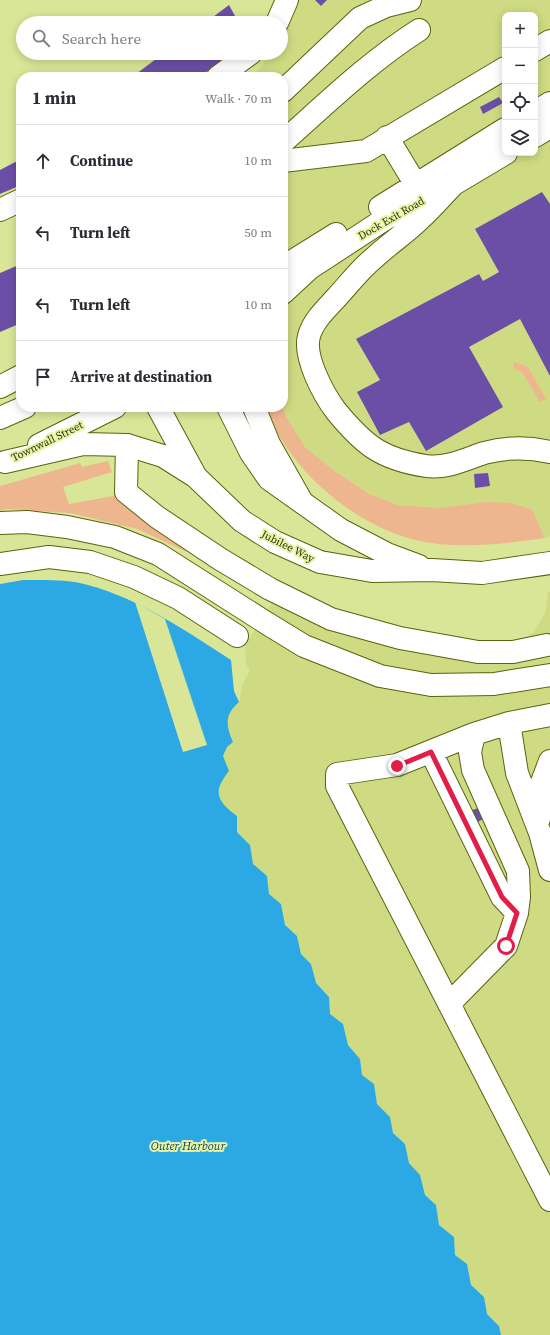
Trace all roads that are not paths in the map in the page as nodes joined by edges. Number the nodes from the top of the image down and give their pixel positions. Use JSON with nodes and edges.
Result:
{"nodes":[{"id":1,"x":287,"y":0,"type":"edge"},
{"id":2,"x":410,"y":0,"type":"edge"},
{"id":3,"x":363,"y":9,"type":"edge"},
{"id":4,"x":280,"y":16,"type":"edge"},
{"id":5,"x":419,"y":30,"type":"dead end"},
{"id":6,"x":550,"y":41,"type":"edge"},
{"id":7,"x":538,"y":48,"type":"edge"},
{"id":8,"x":241,"y":60,"type":"edge"},
{"id":9,"x":502,"y":70,"type":"edge"},
{"id":10,"x":225,"y":72,"type":"edge"},
{"id":11,"x":288,"y":86,"type":"edge"},
{"id":12,"x":550,"y":103,"type":"edge"},
{"id":13,"x":538,"y":110,"type":"edge"},
{"id":14,"x":550,"y":127,"type":"edge"},
{"id":15,"x":502,"y":131,"type":"edge"},
{"id":16,"x":538,"y":134,"type":"edge"},
{"id":17,"x":288,"y":137,"type":"edge"},
{"id":18,"x":387,"y":137,"type":"junction"},
{"id":19,"x":502,"y":155,"type":"edge"},
{"id":20,"x":288,"y":160,"type":"edge"},
{"id":21,"x":454,"y":184,"type":"junction"},
{"id":22,"x":416,"y":185,"type":"junction"},
{"id":23,"x":16,"y":202,"type":"edge"},
{"id":24,"x":0,"y":210,"type":"edge"},
{"id":25,"x":288,"y":264,"type":"edge"},
{"id":26,"x":288,"y":288,"type":"edge"},
{"id":27,"x":16,"y":379,"type":"edge"},
{"id":28,"x":0,"y":387,"type":"edge"},
{"id":29,"x":16,"y":411,"type":"edge"},
{"id":30,"x":105,"y":412,"type":"edge"},
{"id":31,"x":161,"y":412,"type":"edge"},
{"id":32,"x":230,"y":412,"type":"edge"},
{"id":33,"x":256,"y":412,"type":"edge"},
{"id":34,"x":0,"y":418,"type":"edge"},
{"id":35,"x":127,"y":445,"type":"junction"},
{"id":36,"x":550,"y":452,"type":"edge"},
{"id":37,"x":3,"y":463,"type":"edge"},
{"id":38,"x":196,"y":477,"type":"junction"},
{"id":39,"x":302,"y":502,"type":"junction"},
{"id":40,"x":0,"y":523,"type":"edge"},
{"id":41,"x":549,"y":563,"type":"edge"},
{"id":42,"x":0,"y":564,"type":"edge"},
{"id":43,"x":432,"y":570,"type":"junction"},
{"id":44,"x":236,"y":636,"type":"dead end"},
{"id":45,"x":547,"y":645,"type":"dead end"},
{"id":46,"x":550,"y":675,"type":"edge"},
{"id":47,"x":550,"y":715,"type":"edge"},
{"id":48,"x":509,"y":723,"type":"junction"},
{"id":49,"x":474,"y":734,"type":"junction"},
{"id":50,"x":431,"y":752,"type":"junction"},
{"id":51,"x":550,"y":760,"type":"edge"},
{"id":52,"x":540,"y":833,"type":"junction"},
{"id":53,"x":550,"y":870,"type":"edge"},
{"id":54,"x":517,"y":913,"type":"junction"},
{"id":55,"x":449,"y":1004,"type":"junction"},
{"id":56,"x":550,"y":1200,"type":"edge"}],
"edges":[{"from":1,"to":4,"type":"main road"},
{"from":2,"to":3,"type":"main road"},
{"from":3,"to":11,"type":"main road"},
{"from":5,"to":17,"type":"main road"},
{"from":6,"to":7,"type":"main road"},
{"from":8,"to":10,"type":"main road"},
{"from":9,"to":18,"type":"main road"},
{"from":12,"to":13,"type":"main road"},
{"from":14,"to":16,"type":"main road"},
{"from":15,"to":22,"type":"main road","name":"Dock Exit Road"},
{"from":18,"to":20,"type":"main road"},
{"from":18,"to":22,"type":"main road"},
{"from":19,"to":21,"type":"main road","name":"Dock Exit Road"},
{"from":21,"to":26,"type":"main road","name":"Dock Exit Road"},
{"from":21,"to":36,"type":"main road"},
{"from":22,"to":25,"type":"main road","name":"Dock Exit Road"},
{"from":23,"to":24,"type":"main road"},
{"from":27,"to":28,"type":"main road"},
{"from":29,"to":34,"type":"main road"},
{"from":30,"to":37,"type":"main road","name":"Townwall Street"},
{"from":31,"to":38,"type":"main road","name":"Jubilee Way"},
{"from":32,"to":39,"type":"main road","name":"Jubilee Way"},
{"from":33,"to":39,"type":"main road"},
{"from":35,"to":37,"type":"main road"},
{"from":35,"to":38,"type":"main road"},
{"from":35,"to":45,"type":"main road"},
{"from":38,"to":43,"type":"main road","name":"Jubilee Way"},
{"from":39,"to":43,"type":"main road","name":"Jubilee Way"},
{"from":40,"to":46,"type":"main road"},
{"from":41,"to":43,"type":"main road","name":"Jubilee Way"},
{"from":42,"to":44,"type":"main road"},
{"from":47,"to":48,"type":"main road"},
{"from":48,"to":49,"type":"main road"},
{"from":48,"to":52,"type":"main road"},
{"from":49,"to":50,"type":"main road"},
{"from":49,"to":54,"type":"main road"},
{"from":50,"to":54,"type":"main road"},
{"from":50,"to":55,"type":"main road"},
{"from":51,"to":52,"type":"main road"},
{"from":52,"to":53,"type":"main road"},
{"from":54,"to":55,"type":"main road"},
{"from":55,"to":56,"type":"main road"}]}
